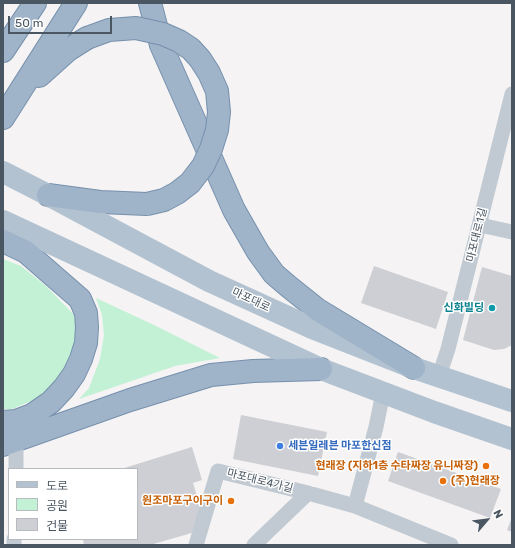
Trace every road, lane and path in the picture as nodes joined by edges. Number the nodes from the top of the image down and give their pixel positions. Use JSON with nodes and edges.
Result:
{"nodes":[{"id":1,"x":35,"y":3,"type":"edge"},
{"id":2,"x":76,"y":3,"type":"edge"},
{"id":3,"x":150,"y":3,"type":"edge"},
{"id":4,"x":3,"y":51,"type":"edge"},
{"id":5,"x":19,"y":94,"type":"junction"},
{"id":6,"x":512,"y":94,"type":"edge"},
{"id":7,"x":3,"y":118,"type":"edge"},
{"id":8,"x":3,"y":172,"type":"edge"},
{"id":9,"x":43,"y":192,"type":"junction"},
{"id":10,"x":480,"y":225,"type":"junction"},
{"id":11,"x":512,"y":232,"type":"edge"},
{"id":12,"x":10,"y":234,"type":"edge"},
{"id":13,"x":414,"y":368,"type":"junction"},
{"id":14,"x":321,"y":369,"type":"junction"},
{"id":15,"x":439,"y":376,"type":"junction"},
{"id":16,"x":383,"y":393,"type":"junction"},
{"id":17,"x":512,"y":401,"type":"edge"},
{"id":18,"x":3,"y":422,"type":"edge"},
{"id":19,"x":7,"y":439,"type":"edge"},
{"id":20,"x":512,"y":439,"type":"edge"},
{"id":21,"x":16,"y":468,"type":"edge"},
{"id":22,"x":308,"y":493,"type":"junction"},
{"id":23,"x":355,"y":506,"type":"junction"},
{"id":24,"x":196,"y":545,"type":"edge"},
{"id":25,"x":254,"y":545,"type":"edge"},
{"id":26,"x":451,"y":545,"type":"edge"}],
"edges":[{"from":1,"to":4,"type":"highway"},
{"from":2,"to":5,"type":"highway"},
{"from":3,"to":13,"type":"highway"},
{"from":5,"to":7,"type":"highway"},
{"from":5,"to":9,"type":"highway","bridge":true},
{"from":6,"to":10,"type":"street","name":"마포대로1길"},
{"from":8,"to":9,"type":"main road","name":"마포대로"},
{"from":9,"to":13,"type":"main road","name":"마포대로"},
{"from":10,"to":11,"type":"street"},
{"from":10,"to":15,"type":"street","name":"마포대로1길"},
{"from":12,"to":14,"type":"main road"},
{"from":12,"to":18,"type":"highway"},
{"from":13,"to":15,"type":"main road","name":"마포대로"},
{"from":14,"to":16,"type":"main road"},
{"from":14,"to":19,"type":"highway"},
{"from":15,"to":17,"type":"main road","name":"마포대로"},
{"from":16,"to":20,"type":"main road"},
{"from":16,"to":23,"type":"street"},
{"from":19,"to":21,"type":"street"},
{"from":22,"to":23,"type":"street","name":"마포대로4가길"},
{"from":22,"to":24,"type":"street","name":"마포대로4가길"},
{"from":22,"to":25,"type":"street","name":"마포대로4가길"},
{"from":23,"to":26,"type":"street","name":"마포대로4가길"}]}
